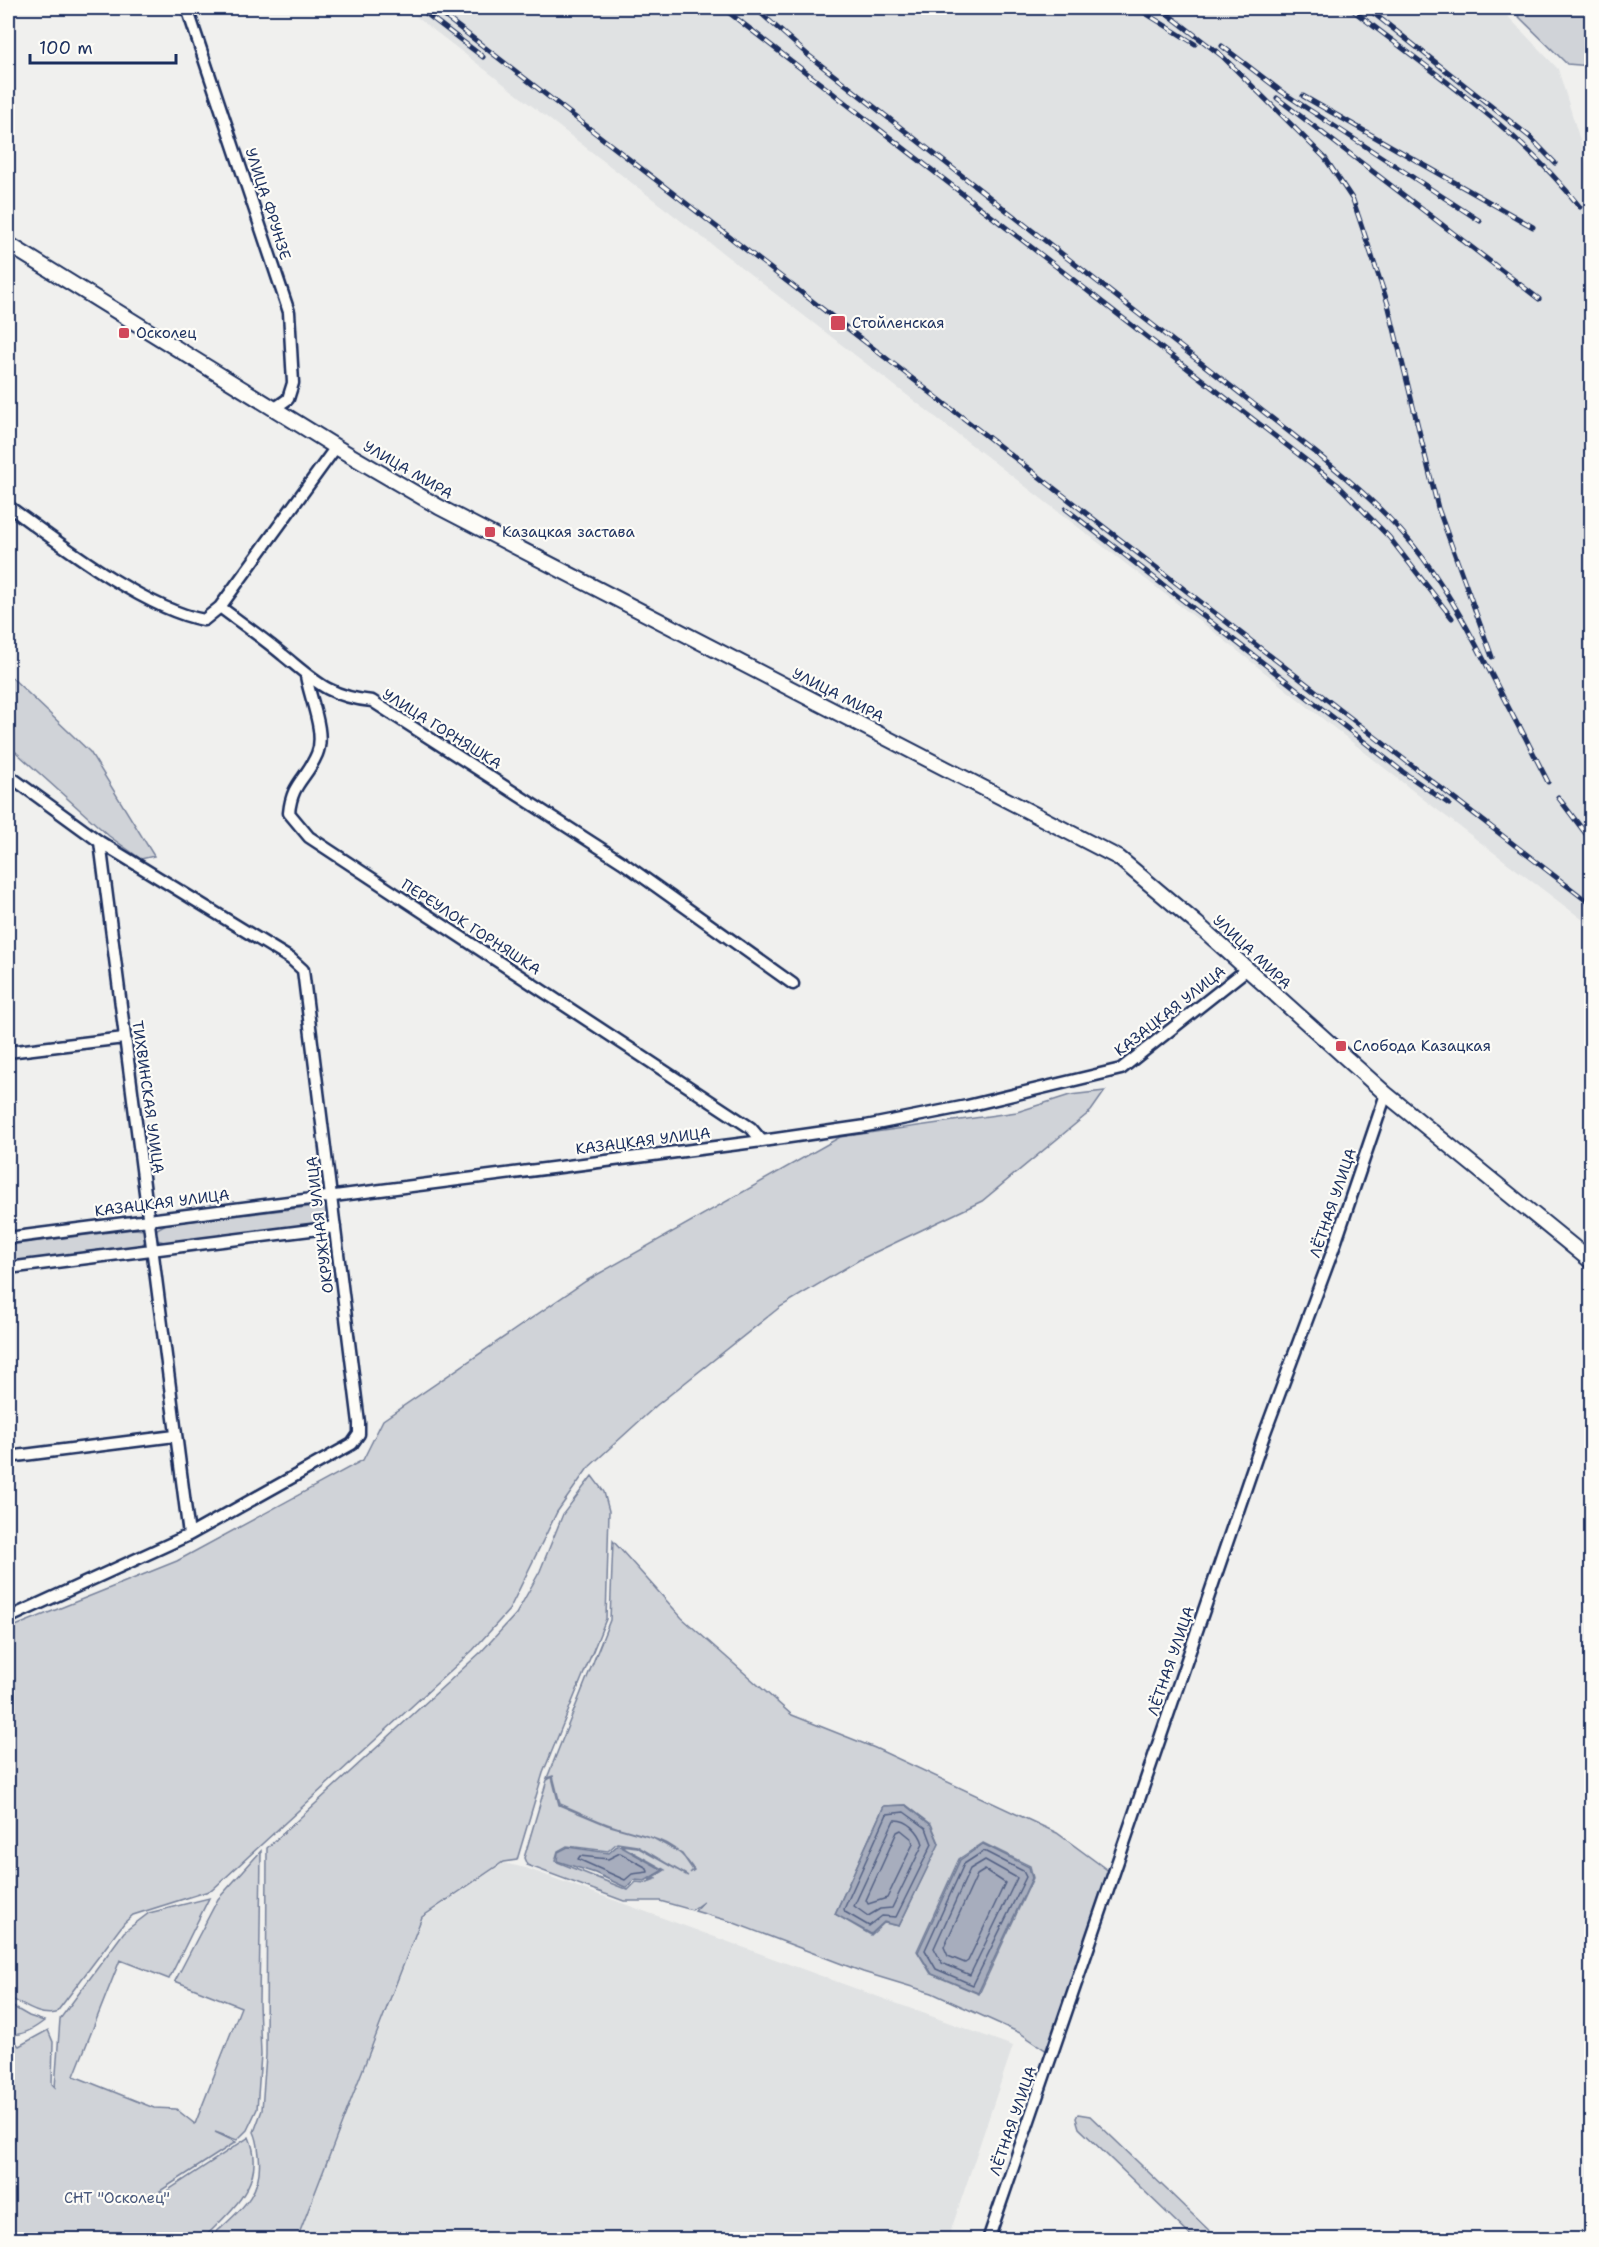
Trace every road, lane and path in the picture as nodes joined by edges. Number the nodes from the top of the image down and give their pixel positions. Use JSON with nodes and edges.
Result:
{"nodes":[{"id":1,"x":187,"y":8,"type":"edge"},
{"id":2,"x":8,"y":244,"type":"edge"},
{"id":3,"x":275,"y":408,"type":"junction"},
{"id":4,"x":336,"y":447,"type":"junction"},
{"id":5,"x":8,"y":506,"type":"edge"},
{"id":6,"x":220,"y":607,"type":"junction"},
{"id":7,"x":306,"y":676,"type":"junction"},
{"id":8,"x":8,"y":775,"type":"edge"},
{"id":9,"x":100,"y":842,"type":"junction"},
{"id":10,"x":1246,"y":970,"type":"junction"},
{"id":11,"x":793,"y":984,"type":"dead end"},
{"id":12,"x":124,"y":1038,"type":"junction"},
{"id":13,"x":8,"y":1052,"type":"edge"},
{"id":14,"x":1386,"y":1094,"type":"junction"},
{"id":15,"x":762,"y":1141,"type":"junction"},
{"id":16,"x":331,"y":1197,"type":"junction"},
{"id":17,"x":150,"y":1220,"type":"junction"},
{"id":18,"x":334,"y":1227,"type":"junction"},
{"id":19,"x":8,"y":1238,"type":"edge"},
{"id":20,"x":154,"y":1248,"type":"junction"},
{"id":21,"x":1592,"y":1262,"type":"edge"},
{"id":22,"x":8,"y":1268,"type":"edge"},
{"id":23,"x":175,"y":1436,"type":"junction"},
{"id":24,"x":8,"y":1457,"type":"edge"},
{"id":25,"x":189,"y":1535,"type":"junction"},
{"id":26,"x":8,"y":1618,"type":"edge"},
{"id":27,"x":988,"y":2240,"type":"edge"}],
"edges":[{"from":1,"to":3,"type":"street","name":"УЛИЦА ФРУНЗЕ"},
{"from":2,"to":3,"type":"main road","name":"УЛИЦА МИРА"},
{"from":3,"to":4,"type":"main road","name":"УЛИЦА МИРА"},
{"from":4,"to":6,"type":"street"},
{"from":4,"to":10,"type":"main road","name":"УЛИЦА МИРА"},
{"from":5,"to":6,"type":"street"},
{"from":6,"to":7,"type":"street","name":"УЛИЦА ГОРНЯШКА"},
{"from":7,"to":11,"type":"street","name":"УЛИЦА ГОРНЯШКА"},
{"from":7,"to":15,"type":"street","name":"ПЕРЕУЛОК ГОРНЯШКА"},
{"from":8,"to":9,"type":"street","name":"ОКРУЖНАЯ УЛИЦА"},
{"from":9,"to":12,"type":"street","name":"ТИХВИНСКАЯ УЛИЦА"},
{"from":9,"to":16,"type":"street","name":"ОКРУЖНАЯ УЛИЦА"},
{"from":10,"to":14,"type":"main road","name":"УЛИЦА МИРА"},
{"from":10,"to":15,"type":"street","name":"КАЗАЦКАЯ УЛИЦА"},
{"from":12,"to":13,"type":"street"},
{"from":12,"to":17,"type":"street","name":"ТИХВИНСКАЯ УЛИЦА"},
{"from":14,"to":21,"type":"main road","name":"УЛИЦА МИРА"},
{"from":14,"to":27,"type":"street","name":"ЛЁТНАЯ УЛИЦА"},
{"from":15,"to":16,"type":"street","name":"КАЗАЦКАЯ УЛИЦА"},
{"from":16,"to":17,"type":"street","name":"КАЗАЦКАЯ УЛИЦА"},
{"from":16,"to":18,"type":"street","name":"ОКРУЖНАЯ УЛИЦА"},
{"from":17,"to":19,"type":"street","name":"КАЗАЦКАЯ УЛИЦА"},
{"from":17,"to":20,"type":"street","name":"ТИХВИНСКАЯ УЛИЦА"},
{"from":18,"to":20,"type":"street"},
{"from":18,"to":25,"type":"street","name":"ОКРУЖНАЯ УЛИЦА"},
{"from":20,"to":22,"type":"street"},
{"from":20,"to":23,"type":"street","name":"ТИХВИНСКАЯ УЛИЦА"},
{"from":23,"to":24,"type":"street"},
{"from":23,"to":25,"type":"street","name":"ТИХВИНСКАЯ УЛИЦА"},
{"from":25,"to":26,"type":"street","name":"ОКРУЖНАЯ УЛИЦА"}]}
